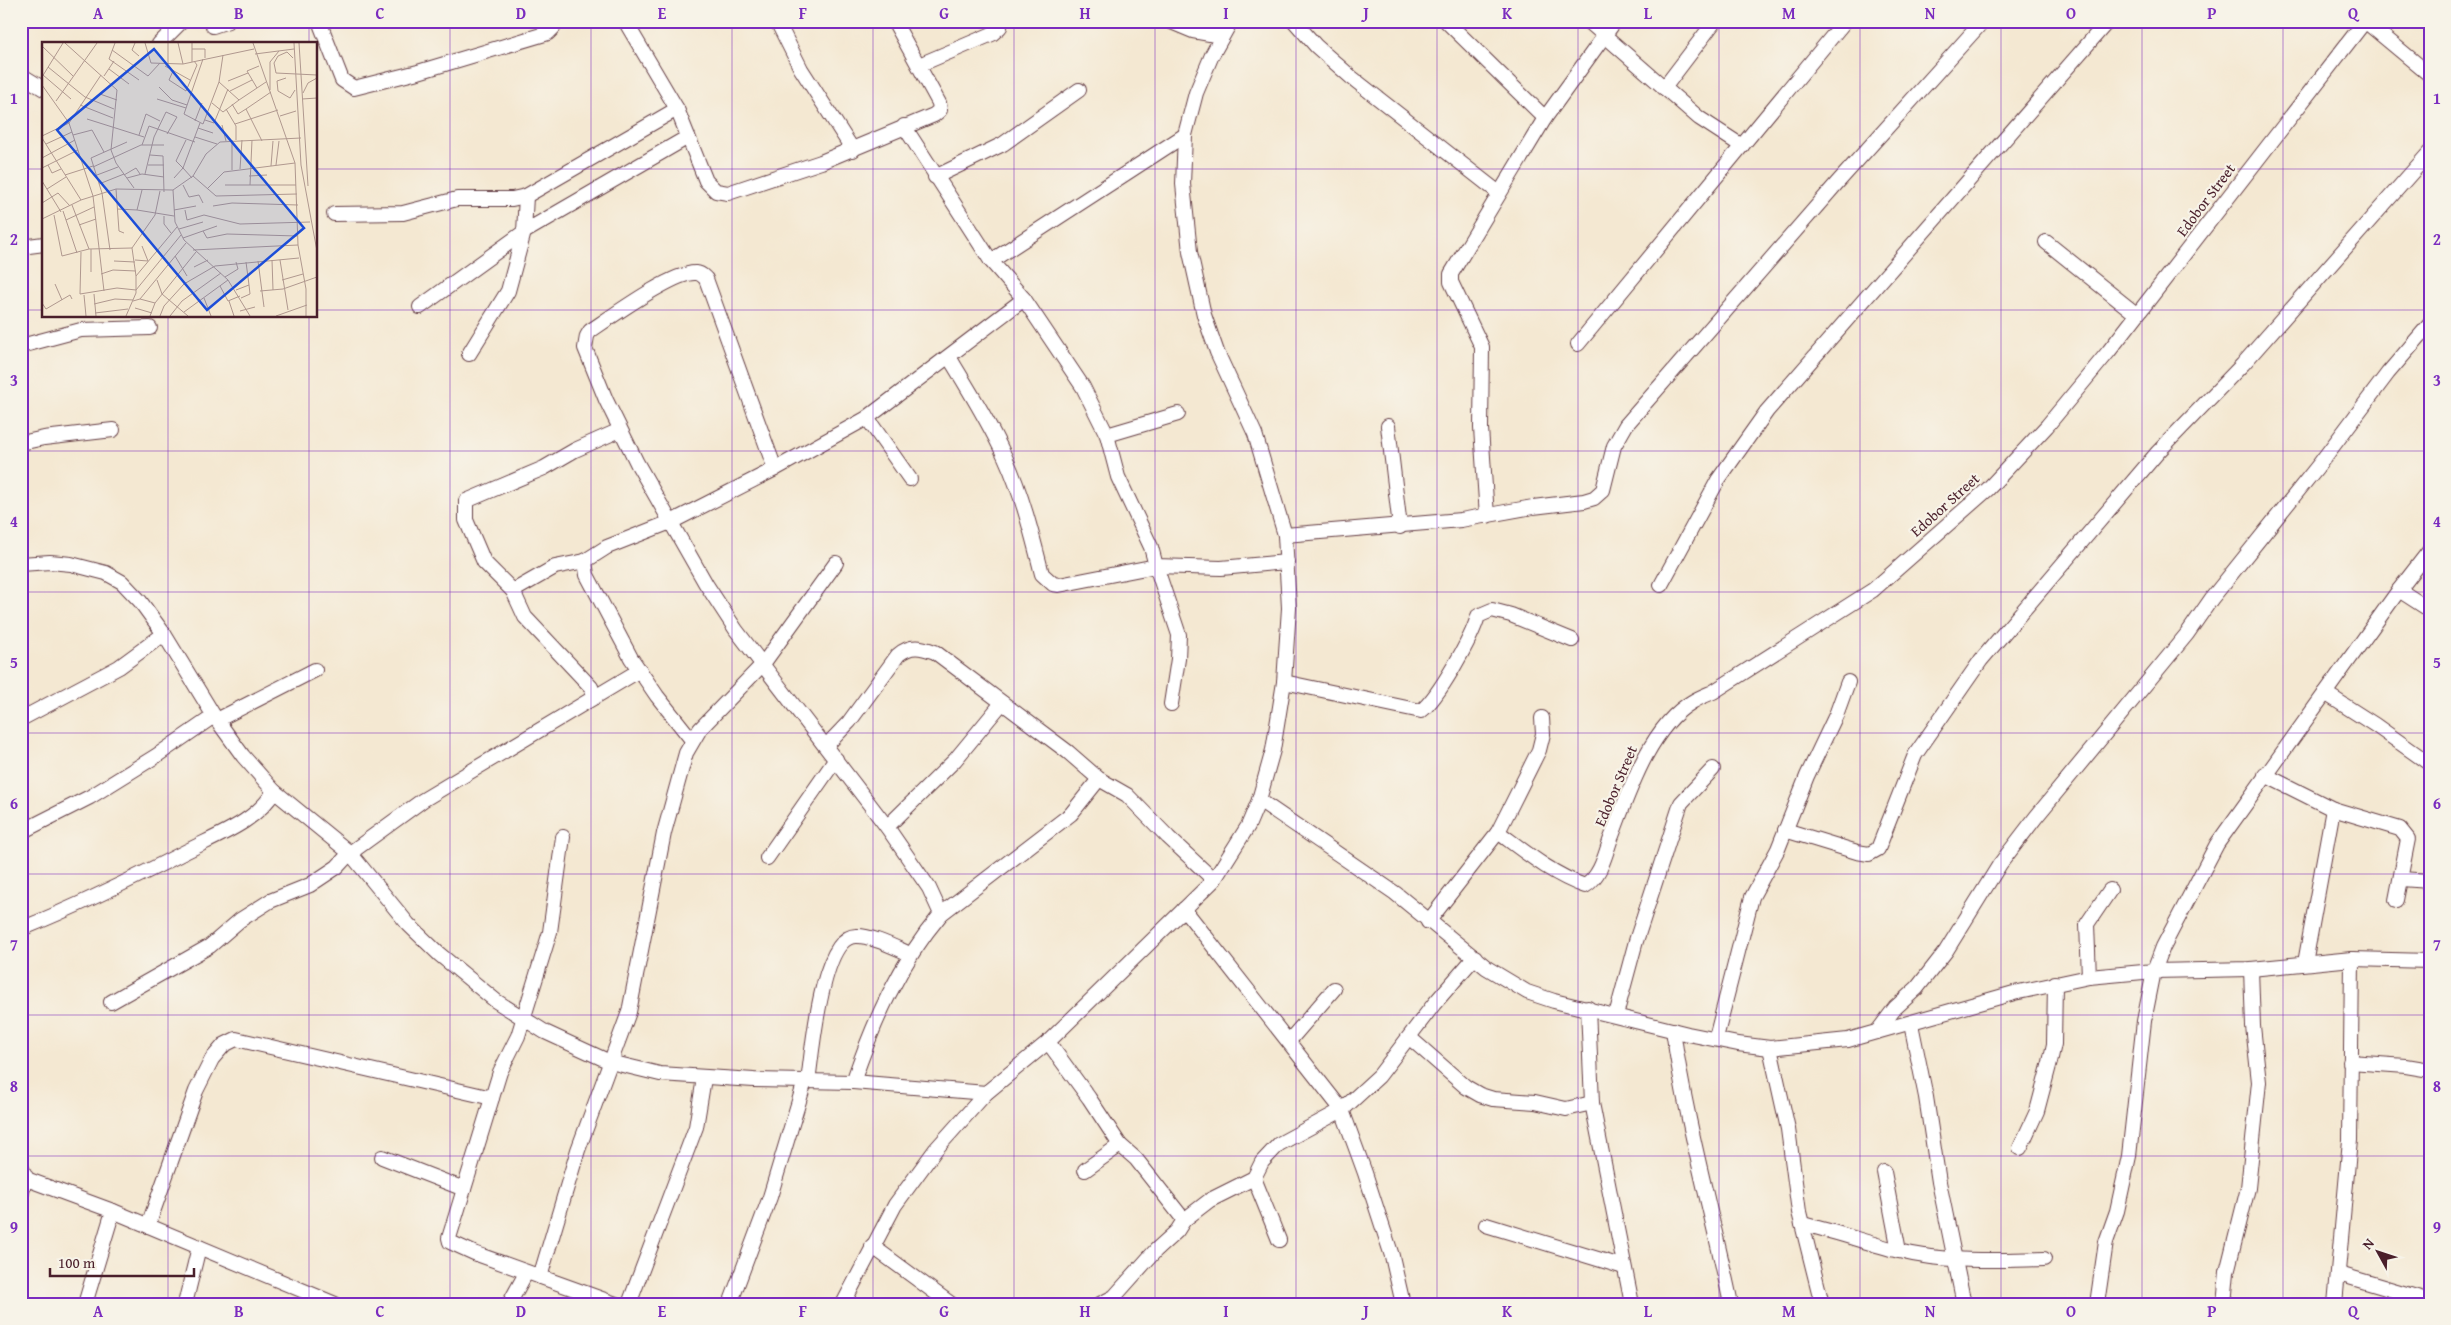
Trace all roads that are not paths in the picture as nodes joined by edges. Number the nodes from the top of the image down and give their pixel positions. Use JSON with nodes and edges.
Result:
{"nodes":[{"id":1,"x":182,"y":21,"type":"edge"},
{"id":2,"x":228,"y":21,"type":"edge"},
{"id":3,"x":319,"y":21,"type":"edge"},
{"id":4,"x":555,"y":21,"type":"edge"},
{"id":5,"x":625,"y":21,"type":"edge"},
{"id":6,"x":777,"y":21,"type":"edge"},
{"id":7,"x":894,"y":21,"type":"edge"},
{"id":8,"x":1000,"y":21,"type":"edge"},
{"id":9,"x":1169,"y":21,"type":"edge"},
{"id":10,"x":1231,"y":21,"type":"edge"},
{"id":11,"x":1294,"y":21,"type":"edge"},
{"id":12,"x":1446,"y":21,"type":"edge"},
{"id":13,"x":1588,"y":21,"type":"edge"},
{"id":14,"x":1615,"y":21,"type":"edge"},
{"id":15,"x":1715,"y":21,"type":"edge"},
{"id":16,"x":1845,"y":21,"type":"edge"},
{"id":17,"x":1983,"y":21,"type":"edge"},
{"id":18,"x":2108,"y":21,"type":"edge"},
{"id":19,"x":2365,"y":21,"type":"edge"},
{"id":20,"x":213,"y":26,"type":"dead end"},
{"id":21,"x":1606,"y":35,"type":"junction"},
{"id":22,"x":1221,"y":36,"type":"junction"},
{"id":23,"x":161,"y":42,"type":"edge"},
{"id":24,"x":919,"y":65,"type":"junction"},
{"id":25,"x":21,"y":75,"type":"edge"},
{"id":26,"x":2430,"y":75,"type":"edge"},
{"id":27,"x":42,"y":88,"type":"edge"},
{"id":28,"x":1664,"y":88,"type":"junction"},
{"id":29,"x":1080,"y":90,"type":"dead end"},
{"id":30,"x":677,"y":109,"type":"junction"},
{"id":31,"x":1545,"y":118,"type":"junction"},
{"id":32,"x":904,"y":126,"type":"junction"},
{"id":33,"x":1184,"y":135,"type":"junction"},
{"id":34,"x":688,"y":136,"type":"junction"},
{"id":35,"x":1742,"y":146,"type":"junction"},
{"id":36,"x":853,"y":150,"type":"junction"},
{"id":37,"x":2430,"y":152,"type":"edge"},
{"id":38,"x":935,"y":177,"type":"junction"},
{"id":39,"x":1499,"y":193,"type":"junction"},
{"id":40,"x":526,"y":196,"type":"junction"},
{"id":41,"x":334,"y":214,"type":"dead end"},
{"id":42,"x":524,"y":232,"type":"junction"},
{"id":43,"x":2046,"y":242,"type":"dead end"},
{"id":44,"x":42,"y":244,"type":"edge"},
{"id":45,"x":21,"y":247,"type":"edge"},
{"id":46,"x":991,"y":260,"type":"junction"},
{"id":47,"x":1024,"y":299,"type":"junction"},
{"id":48,"x":420,"y":307,"type":"dead end"},
{"id":49,"x":2136,"y":314,"type":"junction"},
{"id":50,"x":2430,"y":324,"type":"edge"},
{"id":51,"x":150,"y":328,"type":"dead end"},
{"id":52,"x":1578,"y":344,"type":"dead end"},
{"id":53,"x":21,"y":346,"type":"edge"},
{"id":54,"x":469,"y":354,"type":"dead end"},
{"id":55,"x":949,"y":357,"type":"junction"},
{"id":56,"x":1178,"y":414,"type":"dead end"},
{"id":57,"x":867,"y":418,"type":"junction"},
{"id":58,"x":1388,"y":426,"type":"dead end"},
{"id":59,"x":113,"y":430,"type":"dead end"},
{"id":60,"x":620,"y":430,"type":"junction"},
{"id":61,"x":1107,"y":435,"type":"junction"},
{"id":62,"x":21,"y":443,"type":"edge"},
{"id":63,"x":775,"y":469,"type":"junction"},
{"id":64,"x":910,"y":478,"type":"dead end"},
{"id":65,"x":1487,"y":516,"type":"junction"},
{"id":66,"x":672,"y":522,"type":"junction"},
{"id":67,"x":1400,"y":527,"type":"junction"},
{"id":68,"x":1285,"y":535,"type":"junction"},
{"id":69,"x":2430,"y":550,"type":"edge"},
{"id":70,"x":585,"y":561,"type":"junction"},
{"id":71,"x":1287,"y":562,"type":"junction"},
{"id":72,"x":836,"y":563,"type":"dead end"},
{"id":73,"x":21,"y":564,"type":"edge"},
{"id":74,"x":1156,"y":566,"type":"junction"},
{"id":75,"x":1661,"y":585,"type":"dead end"},
{"id":76,"x":2398,"y":590,"type":"junction"},
{"id":77,"x":513,"y":591,"type":"junction"},
{"id":78,"x":2430,"y":610,"type":"edge"},
{"id":79,"x":164,"y":634,"type":"junction"},
{"id":80,"x":1572,"y":640,"type":"dead end"},
{"id":81,"x":763,"y":664,"type":"junction"},
{"id":82,"x":315,"y":670,"type":"dead end"},
{"id":83,"x":640,"y":670,"type":"junction"},
{"id":84,"x":1284,"y":682,"type":"junction"},
{"id":85,"x":1848,"y":682,"type":"dead end"},
{"id":86,"x":2325,"y":693,"type":"junction"},
{"id":87,"x":595,"y":697,"type":"junction"},
{"id":88,"x":1002,"y":703,"type":"junction"},
{"id":89,"x":1171,"y":704,"type":"dead end"},
{"id":90,"x":216,"y":718,"type":"junction"},
{"id":91,"x":1542,"y":718,"type":"dead end"},
{"id":92,"x":21,"y":719,"type":"edge"},
{"id":93,"x":692,"y":740,"type":"junction"},
{"id":94,"x":826,"y":746,"type":"junction"},
{"id":95,"x":836,"y":759,"type":"junction"},
{"id":96,"x":2430,"y":764,"type":"edge"},
{"id":97,"x":1713,"y":770,"type":"dead end"},
{"id":98,"x":2265,"y":775,"type":"junction"},
{"id":99,"x":1099,"y":779,"type":"junction"},
{"id":100,"x":274,"y":791,"type":"junction"},
{"id":101,"x":1260,"y":800,"type":"junction"},
{"id":102,"x":2333,"y":809,"type":"junction"},
{"id":103,"x":887,"y":827,"type":"junction"},
{"id":104,"x":1785,"y":830,"type":"junction"},
{"id":105,"x":21,"y":832,"type":"edge"},
{"id":106,"x":1498,"y":832,"type":"junction"},
{"id":107,"x":562,"y":837,"type":"dead end"},
{"id":108,"x":350,"y":853,"type":"junction"},
{"id":109,"x":767,"y":858,"type":"dead end"},
{"id":110,"x":2400,"y":879,"type":"junction"},
{"id":111,"x":1214,"y":880,"type":"junction"},
{"id":112,"x":2430,"y":881,"type":"edge"},
{"id":113,"x":2110,"y":890,"type":"dead end"},
{"id":114,"x":2396,"y":900,"type":"dead end"},
{"id":115,"x":1184,"y":909,"type":"junction"},
{"id":116,"x":941,"y":914,"type":"junction"},
{"id":117,"x":1428,"y":922,"type":"junction"},
{"id":118,"x":21,"y":929,"type":"edge"},
{"id":119,"x":910,"y":954,"type":"junction"},
{"id":120,"x":1475,"y":957,"type":"junction"},
{"id":121,"x":2352,"y":959,"type":"junction"},
{"id":122,"x":2430,"y":961,"type":"edge"},
{"id":123,"x":2305,"y":963,"type":"junction"},
{"id":124,"x":2251,"y":968,"type":"junction"},
{"id":125,"x":2154,"y":971,"type":"junction"},
{"id":126,"x":2089,"y":976,"type":"junction"},
{"id":127,"x":2055,"y":983,"type":"junction"},
{"id":128,"x":1334,"y":990,"type":"dead end"},
{"id":129,"x":111,"y":1002,"type":"dead end"},
{"id":130,"x":1588,"y":1008,"type":"junction"},
{"id":131,"x":1616,"y":1015,"type":"junction"},
{"id":132,"x":522,"y":1018,"type":"junction"},
{"id":133,"x":1911,"y":1024,"type":"junction"},
{"id":134,"x":1672,"y":1030,"type":"junction"},
{"id":135,"x":1877,"y":1032,"type":"junction"},
{"id":136,"x":1410,"y":1038,"type":"junction"},
{"id":137,"x":1716,"y":1038,"type":"junction"},
{"id":138,"x":1289,"y":1041,"type":"junction"},
{"id":139,"x":1048,"y":1042,"type":"junction"},
{"id":140,"x":1770,"y":1048,"type":"junction"},
{"id":141,"x":610,"y":1062,"type":"junction"},
{"id":142,"x":2350,"y":1062,"type":"junction"},
{"id":143,"x":2430,"y":1070,"type":"edge"},
{"id":144,"x":704,"y":1078,"type":"junction"},
{"id":145,"x":806,"y":1082,"type":"junction"},
{"id":146,"x":852,"y":1082,"type":"junction"},
{"id":147,"x":986,"y":1093,"type":"junction"},
{"id":148,"x":492,"y":1098,"type":"junction"},
{"id":149,"x":1592,"y":1103,"type":"junction"},
{"id":150,"x":1342,"y":1110,"type":"junction"},
{"id":151,"x":1120,"y":1146,"type":"junction"},
{"id":152,"x":2020,"y":1148,"type":"dead end"},
{"id":153,"x":382,"y":1157,"type":"dead end"},
{"id":154,"x":1085,"y":1170,"type":"dead end"},
{"id":155,"x":1884,"y":1172,"type":"dead end"},
{"id":156,"x":23,"y":1174,"type":"edge"},
{"id":157,"x":1254,"y":1178,"type":"junction"},
{"id":158,"x":464,"y":1189,"type":"junction"},
{"id":159,"x":21,"y":1195,"type":"edge"},
{"id":160,"x":113,"y":1212,"type":"junction"},
{"id":161,"x":1184,"y":1220,"type":"junction"},
{"id":162,"x":1802,"y":1224,"type":"junction"},
{"id":163,"x":1486,"y":1225,"type":"dead end"},
{"id":164,"x":148,"y":1226,"type":"junction"},
{"id":165,"x":1279,"y":1240,"type":"dead end"},
{"id":166,"x":872,"y":1246,"type":"junction"},
{"id":167,"x":199,"y":1247,"type":"junction"},
{"id":168,"x":1899,"y":1251,"type":"junction"},
{"id":169,"x":2044,"y":1259,"type":"dead end"},
{"id":170,"x":1956,"y":1260,"type":"junction"},
{"id":171,"x":1624,"y":1267,"type":"junction"},
{"id":172,"x":526,"y":1272,"type":"junction"},
{"id":173,"x":2339,"y":1274,"type":"junction"},
{"id":174,"x":540,"y":1278,"type":"junction"},
{"id":175,"x":302,"y":1297,"type":"edge"},
{"id":176,"x":2430,"y":1301,"type":"edge"},
{"id":177,"x":85,"y":1304,"type":"edge"},
{"id":178,"x":185,"y":1304,"type":"edge"},
{"id":179,"x":335,"y":1304,"type":"edge"},
{"id":180,"x":509,"y":1304,"type":"edge"},
{"id":181,"x":616,"y":1304,"type":"edge"},
{"id":182,"x":629,"y":1304,"type":"edge"},
{"id":183,"x":730,"y":1304,"type":"edge"},
{"id":184,"x":843,"y":1304,"type":"edge"},
{"id":185,"x":951,"y":1304,"type":"edge"},
{"id":186,"x":1100,"y":1304,"type":"edge"},
{"id":187,"x":1403,"y":1304,"type":"edge"},
{"id":188,"x":1632,"y":1304,"type":"edge"},
{"id":189,"x":1731,"y":1304,"type":"edge"},
{"id":190,"x":1822,"y":1304,"type":"edge"},
{"id":191,"x":1964,"y":1304,"type":"edge"},
{"id":192,"x":2097,"y":1304,"type":"edge"},
{"id":193,"x":2224,"y":1304,"type":"edge"},
{"id":194,"x":2335,"y":1304,"type":"edge"}],
"edges":[{"from":1,"to":23,"type":"street"},
{"from":2,"to":20,"type":"street"},
{"from":3,"to":4,"type":"street"},
{"from":5,"to":30,"type":"street"},
{"from":6,"to":36,"type":"street"},
{"from":7,"to":24,"type":"street"},
{"from":8,"to":24,"type":"street"},
{"from":9,"to":22,"type":"street"},
{"from":10,"to":22,"type":"street"},
{"from":11,"to":39,"type":"street"},
{"from":12,"to":31,"type":"street"},
{"from":13,"to":21,"type":"street"},
{"from":14,"to":21,"type":"street"},
{"from":15,"to":28,"type":"street"},
{"from":16,"to":35,"type":"street"},
{"from":17,"to":65,"type":"street"},
{"from":18,"to":75,"type":"street"},
{"from":19,"to":26,"type":"street"},
{"from":19,"to":49,"type":"street","name":"Edobor Street"},
{"from":21,"to":28,"type":"street"},
{"from":21,"to":31,"type":"street"},
{"from":22,"to":33,"type":"street"},
{"from":24,"to":32,"type":"street"},
{"from":25,"to":27,"type":"street"},
{"from":28,"to":35,"type":"street"},
{"from":29,"to":38,"type":"street"},
{"from":30,"to":34,"type":"street"},
{"from":30,"to":40,"type":"street"},
{"from":31,"to":39,"type":"street"},
{"from":32,"to":36,"type":"street"},
{"from":32,"to":38,"type":"street"},
{"from":33,"to":46,"type":"street"},
{"from":33,"to":68,"type":"street"},
{"from":34,"to":36,"type":"street"},
{"from":34,"to":42,"type":"street"},
{"from":35,"to":52,"type":"street"},
{"from":37,"to":104,"type":"street"},
{"from":38,"to":46,"type":"street"},
{"from":39,"to":65,"type":"street"},
{"from":40,"to":41,"type":"street"},
{"from":40,"to":42,"type":"street"},
{"from":42,"to":48,"type":"street"},
{"from":42,"to":54,"type":"street"},
{"from":43,"to":49,"type":"street"},
{"from":44,"to":45,"type":"street"},
{"from":46,"to":47,"type":"street"},
{"from":47,"to":55,"type":"street"},
{"from":47,"to":61,"type":"street"},
{"from":49,"to":106,"type":"street","name":"Edobor Street"},
{"from":50,"to":135,"type":"street"},
{"from":51,"to":53,"type":"street"},
{"from":55,"to":57,"type":"street"},
{"from":55,"to":74,"type":"street"},
{"from":56,"to":61,"type":"street"},
{"from":57,"to":63,"type":"street"},
{"from":57,"to":64,"type":"street"},
{"from":58,"to":67,"type":"street"},
{"from":59,"to":62,"type":"street"},
{"from":60,"to":63,"type":"street"},
{"from":60,"to":66,"type":"street"},
{"from":60,"to":77,"type":"street"},
{"from":61,"to":74,"type":"street"},
{"from":63,"to":66,"type":"street"},
{"from":65,"to":67,"type":"street"},
{"from":66,"to":70,"type":"street"},
{"from":66,"to":81,"type":"street"},
{"from":67,"to":68,"type":"street"},
{"from":68,"to":71,"type":"street"},
{"from":69,"to":76,"type":"street"},
{"from":70,"to":77,"type":"street"},
{"from":70,"to":83,"type":"street"},
{"from":71,"to":74,"type":"street"},
{"from":71,"to":84,"type":"street"},
{"from":72,"to":81,"type":"street"},
{"from":73,"to":79,"type":"street"},
{"from":74,"to":89,"type":"street"},
{"from":76,"to":78,"type":"street"},
{"from":76,"to":86,"type":"street"},
{"from":77,"to":87,"type":"street"},
{"from":79,"to":90,"type":"street"},
{"from":79,"to":92,"type":"street"},
{"from":80,"to":84,"type":"street"},
{"from":81,"to":93,"type":"street"},
{"from":81,"to":94,"type":"street"},
{"from":82,"to":90,"type":"street"},
{"from":83,"to":87,"type":"street"},
{"from":83,"to":93,"type":"street"},
{"from":84,"to":101,"type":"street"},
{"from":85,"to":104,"type":"street"},
{"from":86,"to":96,"type":"street"},
{"from":86,"to":98,"type":"street"},
{"from":87,"to":108,"type":"street"},
{"from":88,"to":94,"type":"street"},
{"from":88,"to":99,"type":"street"},
{"from":88,"to":103,"type":"street"},
{"from":90,"to":100,"type":"street"},
{"from":90,"to":105,"type":"street"},
{"from":91,"to":106,"type":"street"},
{"from":93,"to":141,"type":"street"},
{"from":94,"to":95,"type":"street"},
{"from":95,"to":103,"type":"street"},
{"from":95,"to":109,"type":"street"},
{"from":97,"to":131,"type":"street"},
{"from":98,"to":102,"type":"street"},
{"from":98,"to":125,"type":"street"},
{"from":99,"to":111,"type":"street"},
{"from":99,"to":116,"type":"street"},
{"from":100,"to":108,"type":"street"},
{"from":100,"to":118,"type":"street"},
{"from":101,"to":111,"type":"street"},
{"from":101,"to":117,"type":"street"},
{"from":102,"to":110,"type":"street"},
{"from":102,"to":123,"type":"street"},
{"from":103,"to":116,"type":"street"},
{"from":104,"to":137,"type":"street"},
{"from":106,"to":117,"type":"street"},
{"from":107,"to":132,"type":"street"},
{"from":108,"to":129,"type":"street"},
{"from":108,"to":132,"type":"street"},
{"from":110,"to":112,"type":"street"},
{"from":110,"to":114,"type":"street"},
{"from":111,"to":115,"type":"street"},
{"from":113,"to":126,"type":"street"},
{"from":115,"to":138,"type":"street"},
{"from":115,"to":139,"type":"street"},
{"from":116,"to":119,"type":"street"},
{"from":117,"to":120,"type":"street"},
{"from":119,"to":145,"type":"street"},
{"from":119,"to":146,"type":"street"},
{"from":120,"to":130,"type":"street"},
{"from":120,"to":136,"type":"street"},
{"from":121,"to":122,"type":"street"},
{"from":121,"to":123,"type":"street"},
{"from":121,"to":142,"type":"street"},
{"from":123,"to":124,"type":"street"},
{"from":124,"to":125,"type":"street"},
{"from":124,"to":193,"type":"street"},
{"from":125,"to":126,"type":"street"},
{"from":125,"to":192,"type":"street"},
{"from":126,"to":127,"type":"street"},
{"from":127,"to":133,"type":"street"},
{"from":127,"to":152,"type":"street"},
{"from":128,"to":138,"type":"street"},
{"from":130,"to":131,"type":"street"},
{"from":130,"to":149,"type":"street"},
{"from":131,"to":134,"type":"street"},
{"from":132,"to":141,"type":"street"},
{"from":132,"to":148,"type":"street"},
{"from":133,"to":135,"type":"street"},
{"from":133,"to":170,"type":"street"},
{"from":134,"to":137,"type":"street"},
{"from":134,"to":189,"type":"street"},
{"from":135,"to":140,"type":"street"},
{"from":136,"to":149,"type":"street"},
{"from":136,"to":150,"type":"street"},
{"from":137,"to":140,"type":"street"},
{"from":138,"to":150,"type":"street"},
{"from":139,"to":147,"type":"street"},
{"from":139,"to":151,"type":"street"},
{"from":140,"to":162,"type":"street"},
{"from":141,"to":144,"type":"street"},
{"from":141,"to":174,"type":"street"},
{"from":142,"to":143,"type":"street"},
{"from":142,"to":173,"type":"street"},
{"from":144,"to":145,"type":"street"},
{"from":144,"to":182,"type":"street"},
{"from":145,"to":146,"type":"street"},
{"from":145,"to":183,"type":"street"},
{"from":146,"to":147,"type":"street"},
{"from":147,"to":166,"type":"street"},
{"from":148,"to":158,"type":"street"},
{"from":148,"to":164,"type":"street"},
{"from":149,"to":171,"type":"street"},
{"from":150,"to":157,"type":"street"},
{"from":150,"to":187,"type":"street"},
{"from":151,"to":154,"type":"street"},
{"from":151,"to":161,"type":"street"},
{"from":153,"to":158,"type":"street"},
{"from":155,"to":168,"type":"street"},
{"from":156,"to":159,"type":"street"},
{"from":156,"to":160,"type":"street"},
{"from":157,"to":161,"type":"street"},
{"from":157,"to":165,"type":"street"},
{"from":158,"to":172,"type":"street"},
{"from":160,"to":164,"type":"street"},
{"from":160,"to":177,"type":"street"},
{"from":161,"to":186,"type":"street"},
{"from":162,"to":168,"type":"street"},
{"from":162,"to":190,"type":"street"},
{"from":163,"to":171,"type":"street"},
{"from":164,"to":167,"type":"street"},
{"from":166,"to":184,"type":"street"},
{"from":166,"to":185,"type":"street"},
{"from":167,"to":175,"type":"street"},
{"from":167,"to":178,"type":"street"},
{"from":168,"to":170,"type":"street"},
{"from":169,"to":170,"type":"street"},
{"from":170,"to":191,"type":"street"},
{"from":171,"to":188,"type":"street"},
{"from":172,"to":174,"type":"street"},
{"from":172,"to":180,"type":"street"},
{"from":173,"to":176,"type":"street"},
{"from":173,"to":194,"type":"street"},
{"from":174,"to":181,"type":"street"},
{"from":175,"to":179,"type":"street"}]}
